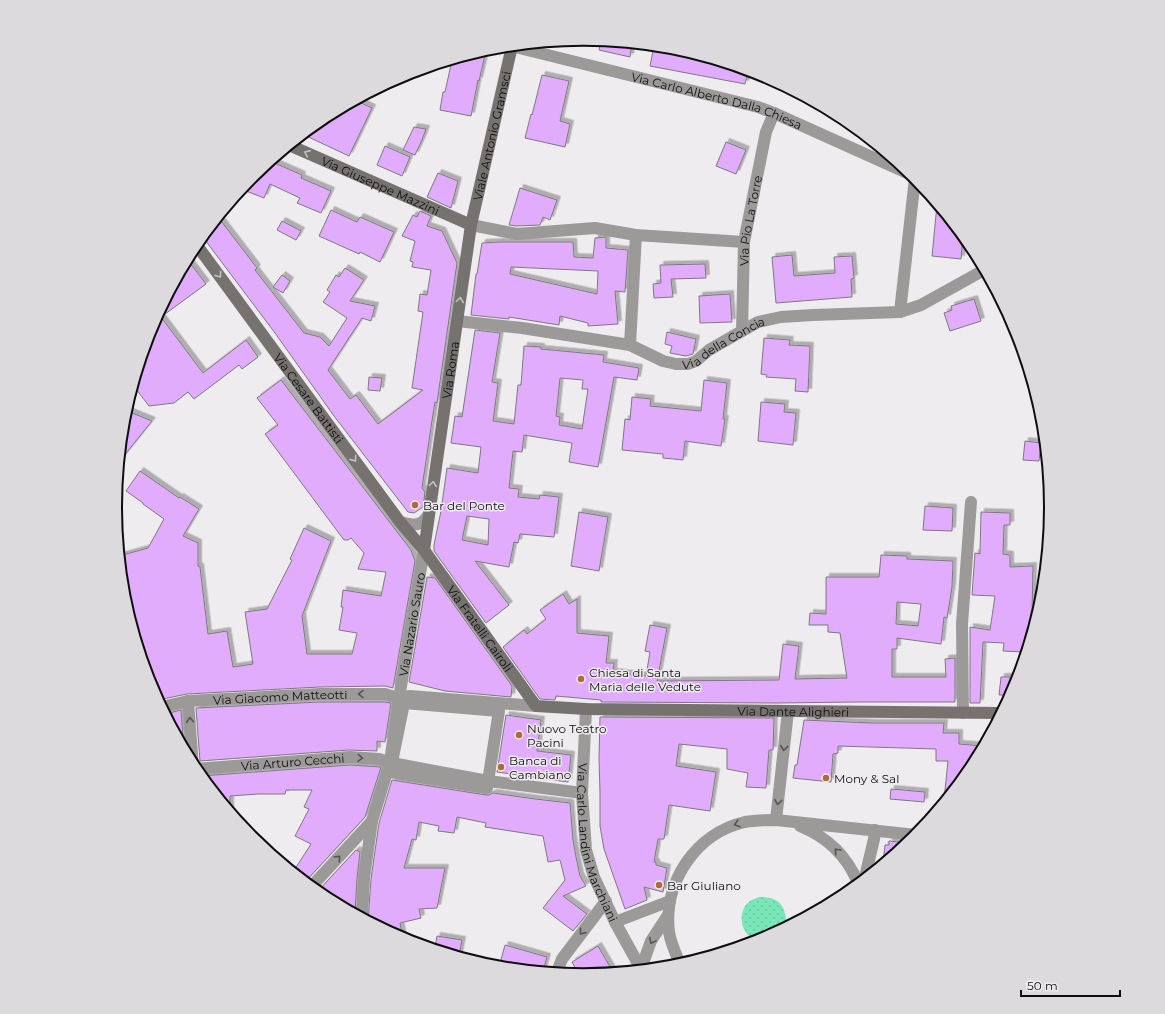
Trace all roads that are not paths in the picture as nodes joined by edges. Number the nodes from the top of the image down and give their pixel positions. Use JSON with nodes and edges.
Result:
{"nodes":[{"id":1,"x":526,"y":50,"type":"edge"},
{"id":2,"x":511,"y":52,"type":"edge"},
{"id":3,"x":774,"y":113,"type":"junction"},
{"id":4,"x":294,"y":147,"type":"edge"},
{"id":5,"x":894,"y":168,"type":"edge"},
{"id":6,"x":913,"y":186,"type":"edge"},
{"id":7,"x":471,"y":225,"type":"junction"},
{"id":8,"x":636,"y":235,"type":"junction"},
{"id":9,"x":744,"y":242,"type":"junction"},
{"id":10,"x":200,"y":250,"type":"edge"},
{"id":11,"x":980,"y":272,"type":"edge"},
{"id":12,"x":900,"y":312,"type":"junction"},
{"id":13,"x":457,"y":321,"type":"junction"},
{"id":14,"x":742,"y":331,"type":"junction"},
{"id":15,"x":630,"y":345,"type":"junction"},
{"id":16,"x":971,"y":502,"type":"dead end"},
{"id":17,"x":429,"y":514,"type":"junction"},
{"id":18,"x":400,"y":522,"type":"junction"},
{"id":19,"x":424,"y":550,"type":"junction"},
{"id":20,"x":400,"y":698,"type":"junction"},
{"id":21,"x":188,"y":701,"type":"junction"},
{"id":22,"x":167,"y":706,"type":"edge"},
{"id":23,"x":536,"y":706,"type":"junction"},
{"id":24,"x":586,"y":709,"type":"junction"},
{"id":25,"x":788,"y":711,"type":"junction"},
{"id":26,"x":963,"y":712,"type":"junction"},
{"id":27,"x":995,"y":713,"type":"edge"},
{"id":28,"x":193,"y":753,"type":"edge"},
{"id":29,"x":391,"y":763,"type":"junction"},
{"id":30,"x":202,"y":767,"type":"edge"},
{"id":31,"x":488,"y":781,"type":"junction"},
{"id":32,"x":582,"y":793,"type":"junction"},
{"id":33,"x":776,"y":820,"type":"junction"},
{"id":34,"x":372,"y":821,"type":"junction"},
{"id":35,"x":875,"y":830,"type":"junction"},
{"id":36,"x":907,"y":834,"type":"edge"},
{"id":37,"x":866,"y":870,"type":"edge"},
{"id":38,"x":856,"y":878,"type":"edge"},
{"id":39,"x":315,"y":882,"type":"edge"},
{"id":40,"x":606,"y":901,"type":"junction"},
{"id":41,"x":670,"y":901,"type":"junction"},
{"id":42,"x":362,"y":911,"type":"edge"},
{"id":43,"x":668,"y":915,"type":"junction"},
{"id":44,"x":615,"y":922,"type":"junction"},
{"id":45,"x":677,"y":958,"type":"edge"},
{"id":46,"x":638,"y":964,"type":"edge"},
{"id":47,"x":643,"y":964,"type":"edge"},
{"id":48,"x":559,"y":967,"type":"edge"}],
"edges":[{"from":1,"to":3,"type":"street","name":"Via Carlo Alberto Dalla Chiesa"},
{"from":2,"to":7,"type":"street","name":"Viale Antonio Gramsci"},
{"from":3,"to":5,"type":"street","name":"Via Carlo Alberto Dalla Chiesa"},
{"from":3,"to":9,"type":"street","name":"Via Pio La Torre"},
{"from":7,"to":4,"type":"street","name":"Via Giuseppe Mazzini","one_way":true},
{"from":6,"to":12,"type":"street","name":"Via Carlo Alberto Dalla Chiesa"},
{"from":7,"to":8,"type":"street"},
{"from":13,"to":7,"type":"street","name":"Via Roma","one_way":true},
{"from":8,"to":9,"type":"street"},
{"from":8,"to":15,"type":"street"},
{"from":9,"to":14,"type":"street","name":"Via Pio La Torre"},
{"from":10,"to":18,"type":"street","name":"Via Cesare Battisti","one_way":true},
{"from":11,"to":12,"type":"street","name":"Via della Concia"},
{"from":12,"to":14,"type":"street","name":"Via della Concia"},
{"from":13,"to":15,"type":"street","name":"Via della Concia"},
{"from":17,"to":13,"type":"street","name":"Via Roma","one_way":true},
{"from":14,"to":15,"type":"street","name":"Via della Concia"},
{"from":16,"to":26,"type":"street"},
{"from":17,"to":18,"type":"street"},
{"from":17,"to":19,"type":"street","name":"Via Roma"},
{"from":18,"to":19,"type":"street","name":"Via Cesare Battisti"},
{"from":19,"to":20,"type":"street","name":"Via Nazario Sauro"},
{"from":19,"to":23,"type":"street","name":"Via Fratelli Cairoli"},
{"from":20,"to":21,"type":"street","name":"Via Giacomo Matteotti","one_way":true},
{"from":20,"to":23,"type":"street","name":"Via Giacomo Matteotti"},
{"from":20,"to":29,"type":"street","name":"Via Nazario Sauro"},
{"from":21,"to":22,"type":"street","name":"Via Giacomo Matteotti"},
{"from":28,"to":21,"type":"street","one_way":true},
{"from":23,"to":24,"type":"street","name":"Via Dante Alighieri"},
{"from":24,"to":25,"type":"street","name":"Via Dante Alighieri"},
{"from":24,"to":32,"type":"street","name":"Via Carlo Landini Marchiani"},
{"from":25,"to":26,"type":"street","name":"Via Dante Alighieri"},
{"from":25,"to":33,"type":"street","one_way":true},
{"from":26,"to":27,"type":"street","name":"Via Dante Alighieri"},
{"from":30,"to":29,"type":"street","name":"Via Arturo Cecchi","one_way":true},
{"from":29,"to":31,"type":"street","name":"Via Arturo Cecchi"},
{"from":29,"to":31,"type":"street"},
{"from":29,"to":34,"type":"street"},
{"from":31,"to":32,"type":"street","name":"Via Arturo Cecchi"},
{"from":32,"to":40,"type":"street","name":"Via Carlo Landini Marchiani"},
{"from":33,"to":35,"type":"street"},
{"from":38,"to":33,"type":"street","one_way":true},
{"from":33,"to":41,"type":"street","one_way":true},
{"from":39,"to":34,"type":"street","one_way":true},
{"from":34,"to":42,"type":"street"},
{"from":35,"to":36,"type":"street"},
{"from":35,"to":37,"type":"street"},
{"from":40,"to":44,"type":"street","name":"Via Carlo Landini Marchiani"},
{"from":40,"to":48,"type":"street","one_way":true},
{"from":41,"to":43,"type":"street"},
{"from":41,"to":44,"type":"street"},
{"from":43,"to":45,"type":"street"},
{"from":43,"to":47,"type":"street","one_way":true},
{"from":44,"to":46,"type":"street","name":"Via Carlo Landini Marchiani"}]}
